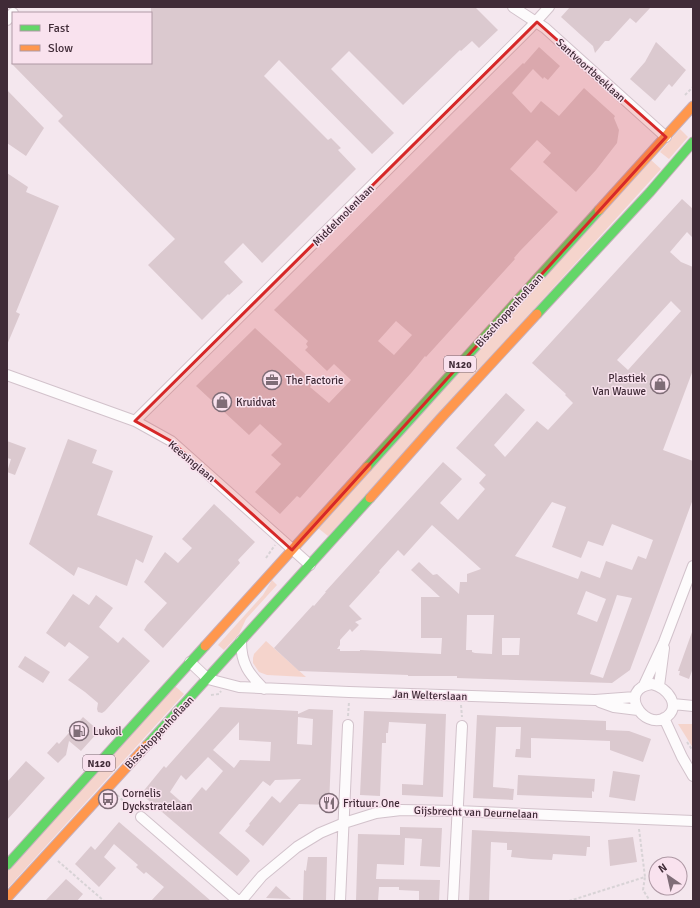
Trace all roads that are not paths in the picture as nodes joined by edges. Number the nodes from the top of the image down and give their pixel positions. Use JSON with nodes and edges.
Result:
{"nodes":[{"id":1,"x":513,"y":7,"type":"edge"},
{"id":2,"x":549,"y":7,"type":"edge"},
{"id":3,"x":537,"y":22,"type":"junction"},
{"id":4,"x":693,"y":106,"type":"edge"},
{"id":5,"x":666,"y":137,"type":"junction"},
{"id":6,"x":693,"y":142,"type":"edge"},
{"id":7,"x":7,"y":376,"type":"edge"},
{"id":8,"x":135,"y":422,"type":"junction"},
{"id":9,"x":292,"y":550,"type":"junction"},
{"id":10,"x":310,"y":564,"type":"junction"},
{"id":11,"x":693,"y":566,"type":"edge"},
{"id":12,"x":241,"y":641,"type":"junction"},
{"id":13,"x":664,"y":642,"type":"junction"},
{"id":14,"x":190,"y":662,"type":"junction"},
{"id":15,"x":208,"y":679,"type":"junction"},
{"id":16,"x":644,"y":685,"type":"junction"},
{"id":17,"x":659,"y":686,"type":"junction"},
{"id":18,"x":264,"y":689,"type":"junction"},
{"id":19,"x":635,"y":697,"type":"junction"},
{"id":20,"x":595,"y":700,"type":"junction"},
{"id":21,"x":673,"y":704,"type":"junction"},
{"id":22,"x":693,"y":706,"type":"edge"},
{"id":23,"x":638,"y":710,"type":"junction"},
{"id":24,"x":664,"y":718,"type":"junction"},
{"id":25,"x":348,"y":725,"type":"road end"},
{"id":26,"x":462,"y":726,"type":"road end"},
{"id":27,"x":693,"y":776,"type":"edge"},
{"id":28,"x":457,"y":811,"type":"junction"},
{"id":29,"x":141,"y":817,"type":"road end"},
{"id":30,"x":693,"y":821,"type":"edge"},
{"id":31,"x":344,"y":822,"type":"junction"},
{"id":32,"x":7,"y":865,"type":"edge"},
{"id":33,"x":7,"y":898,"type":"edge"},
{"id":34,"x":240,"y":901,"type":"edge"},
{"id":35,"x":340,"y":901,"type":"edge"},
{"id":36,"x":453,"y":901,"type":"edge"}],
"edges":[{"from":1,"to":3,"type":"street","name":"Santvoortbeeklaan"},
{"from":2,"to":3,"type":"street","name":"Middelmolenlaan"},
{"from":3,"to":5,"type":"street","name":"Santvoortbeeklaan"},
{"from":3,"to":8,"type":"street","name":"Middelmolenlaan"},
{"from":4,"to":5,"type":"main road","name":"Bisschoppenhoflaan","number":"N120"},
{"from":5,"to":9,"type":"main road","name":"Bisschoppenhoflaan","number":"N120"},
{"from":6,"to":10,"type":"main road","name":"Bisschoppenhoflaan","number":"N120"},
{"from":7,"to":8,"type":"street","name":"Keesinglaan"},
{"from":8,"to":9,"type":"street","name":"Keesinglaan"},
{"from":9,"to":10,"type":"street"},
{"from":9,"to":14,"type":"main road","name":"Bisschoppenhoflaan","number":"N120"},
{"from":10,"to":12,"type":"main road","name":"Bisschoppenhoflaan","number":"N120"},
{"from":11,"to":13,"type":"street"},
{"from":12,"to":15,"type":"main road","name":"Bisschoppenhoflaan","number":"N120"},
{"from":12,"to":18,"type":"street"},
{"from":13,"to":16,"type":"street"},
{"from":13,"to":17,"type":"street"},
{"from":14,"to":15,"type":"street","name":"Jan Welterslaan"},
{"from":14,"to":32,"type":"main road","name":"Bisschoppenhoflaan","number":"N120"},
{"from":15,"to":18,"type":"street","name":"Jan Welterslaan"},
{"from":15,"to":33,"type":"main road","name":"Bisschoppenhoflaan","number":"N120"},
{"from":16,"to":17,"type":"street"},
{"from":16,"to":19,"type":"street"},
{"from":17,"to":21,"type":"street"},
{"from":18,"to":20,"type":"street","name":"Jan Welterslaan"},
{"from":19,"to":20,"type":"street","name":"Jan Welterslaan"},
{"from":19,"to":23,"type":"street"},
{"from":20,"to":23,"type":"street","name":"Jan Welterslaan"},
{"from":21,"to":22,"type":"street"},
{"from":21,"to":24,"type":"street"},
{"from":23,"to":24,"type":"street"},
{"from":24,"to":27,"type":"street"},
{"from":25,"to":31,"type":"street"},
{"from":26,"to":28,"type":"street"},
{"from":28,"to":30,"type":"street","name":"Gijsbrecht van Deurnelaan"},
{"from":28,"to":31,"type":"street","name":"Gijsbrecht van Deurnelaan"},
{"from":28,"to":36,"type":"street"},
{"from":29,"to":34,"type":"street"},
{"from":31,"to":34,"type":"street","name":"Gijsbrecht van Deurnelaan"},
{"from":31,"to":35,"type":"street"}]}
